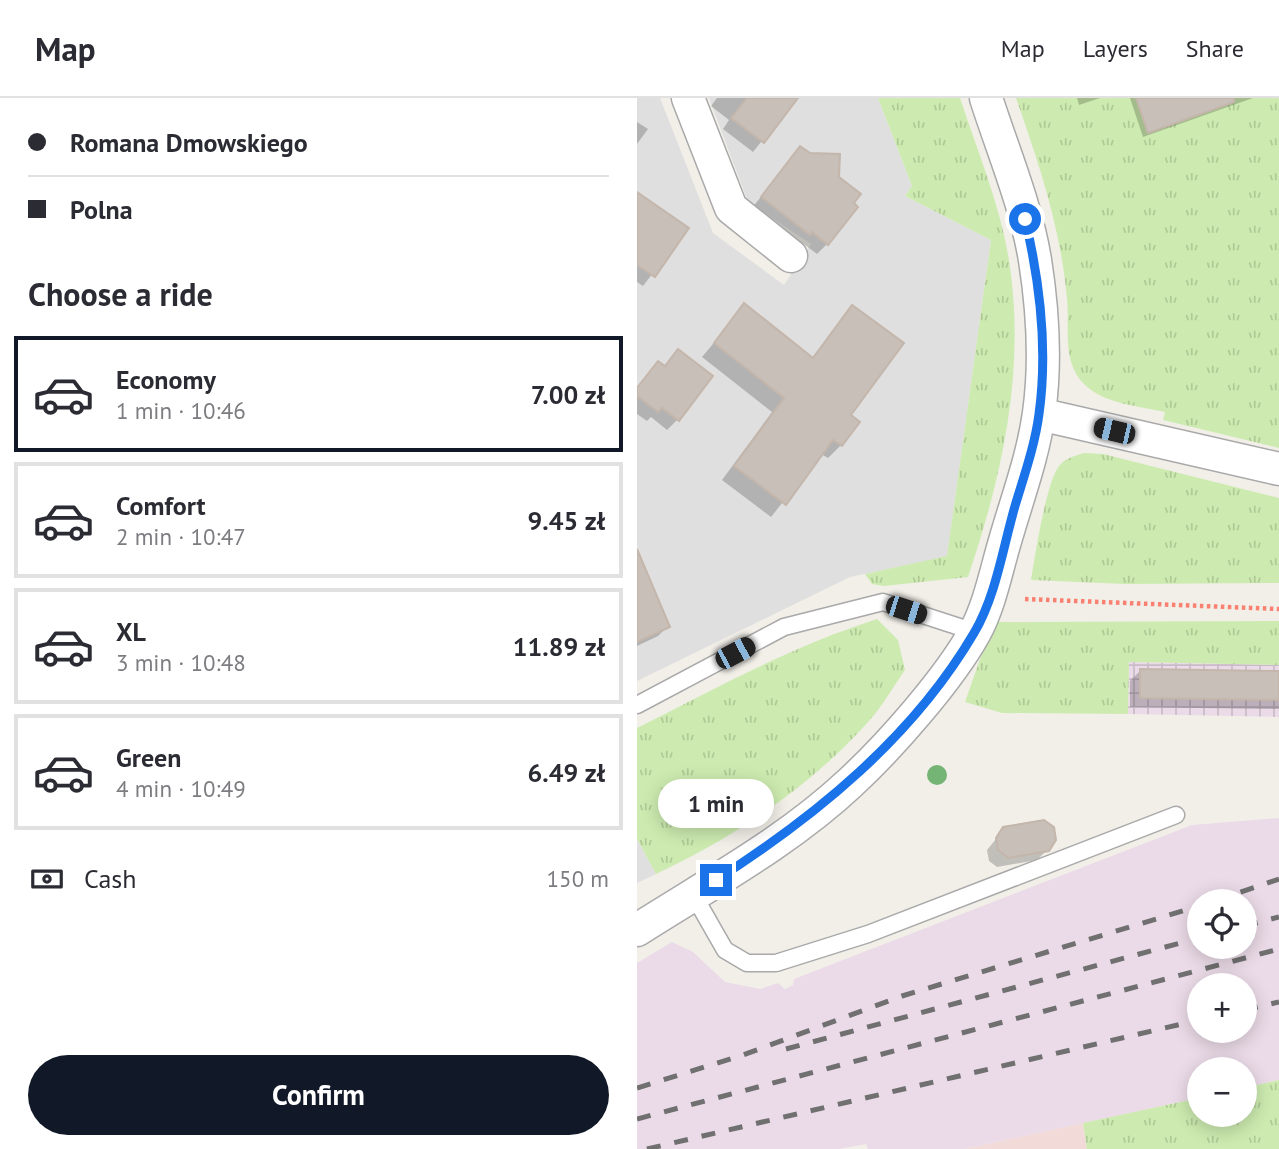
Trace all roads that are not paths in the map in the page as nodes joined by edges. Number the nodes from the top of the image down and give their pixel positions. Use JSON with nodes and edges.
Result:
{"nodes":[{"id":1,"x":688,"y":98,"type":"edge"},
{"id":2,"x":985,"y":98,"type":"edge"},
{"id":3,"x":790,"y":256,"type":"dead end"},
{"id":4,"x":1039,"y":414,"type":"junction"},
{"id":5,"x":1279,"y":469,"type":"edge"},
{"id":6,"x":975,"y":632,"type":"junction"},
{"id":7,"x":637,"y":705,"type":"edge"},
{"id":8,"x":1176,"y":815,"type":"dead end"},
{"id":9,"x":693,"y":894,"type":"junction"},
{"id":10,"x":637,"y":930,"type":"edge"}],
"edges":[{"from":1,"to":3,"type":"street"},
{"from":2,"to":4,"type":"street"},
{"from":4,"to":5,"type":"street"},
{"from":4,"to":6,"type":"street"},
{"from":6,"to":7,"type":"lane"},
{"from":6,"to":9,"type":"street"},
{"from":8,"to":9,"type":"lane"},
{"from":9,"to":10,"type":"street"}]}
